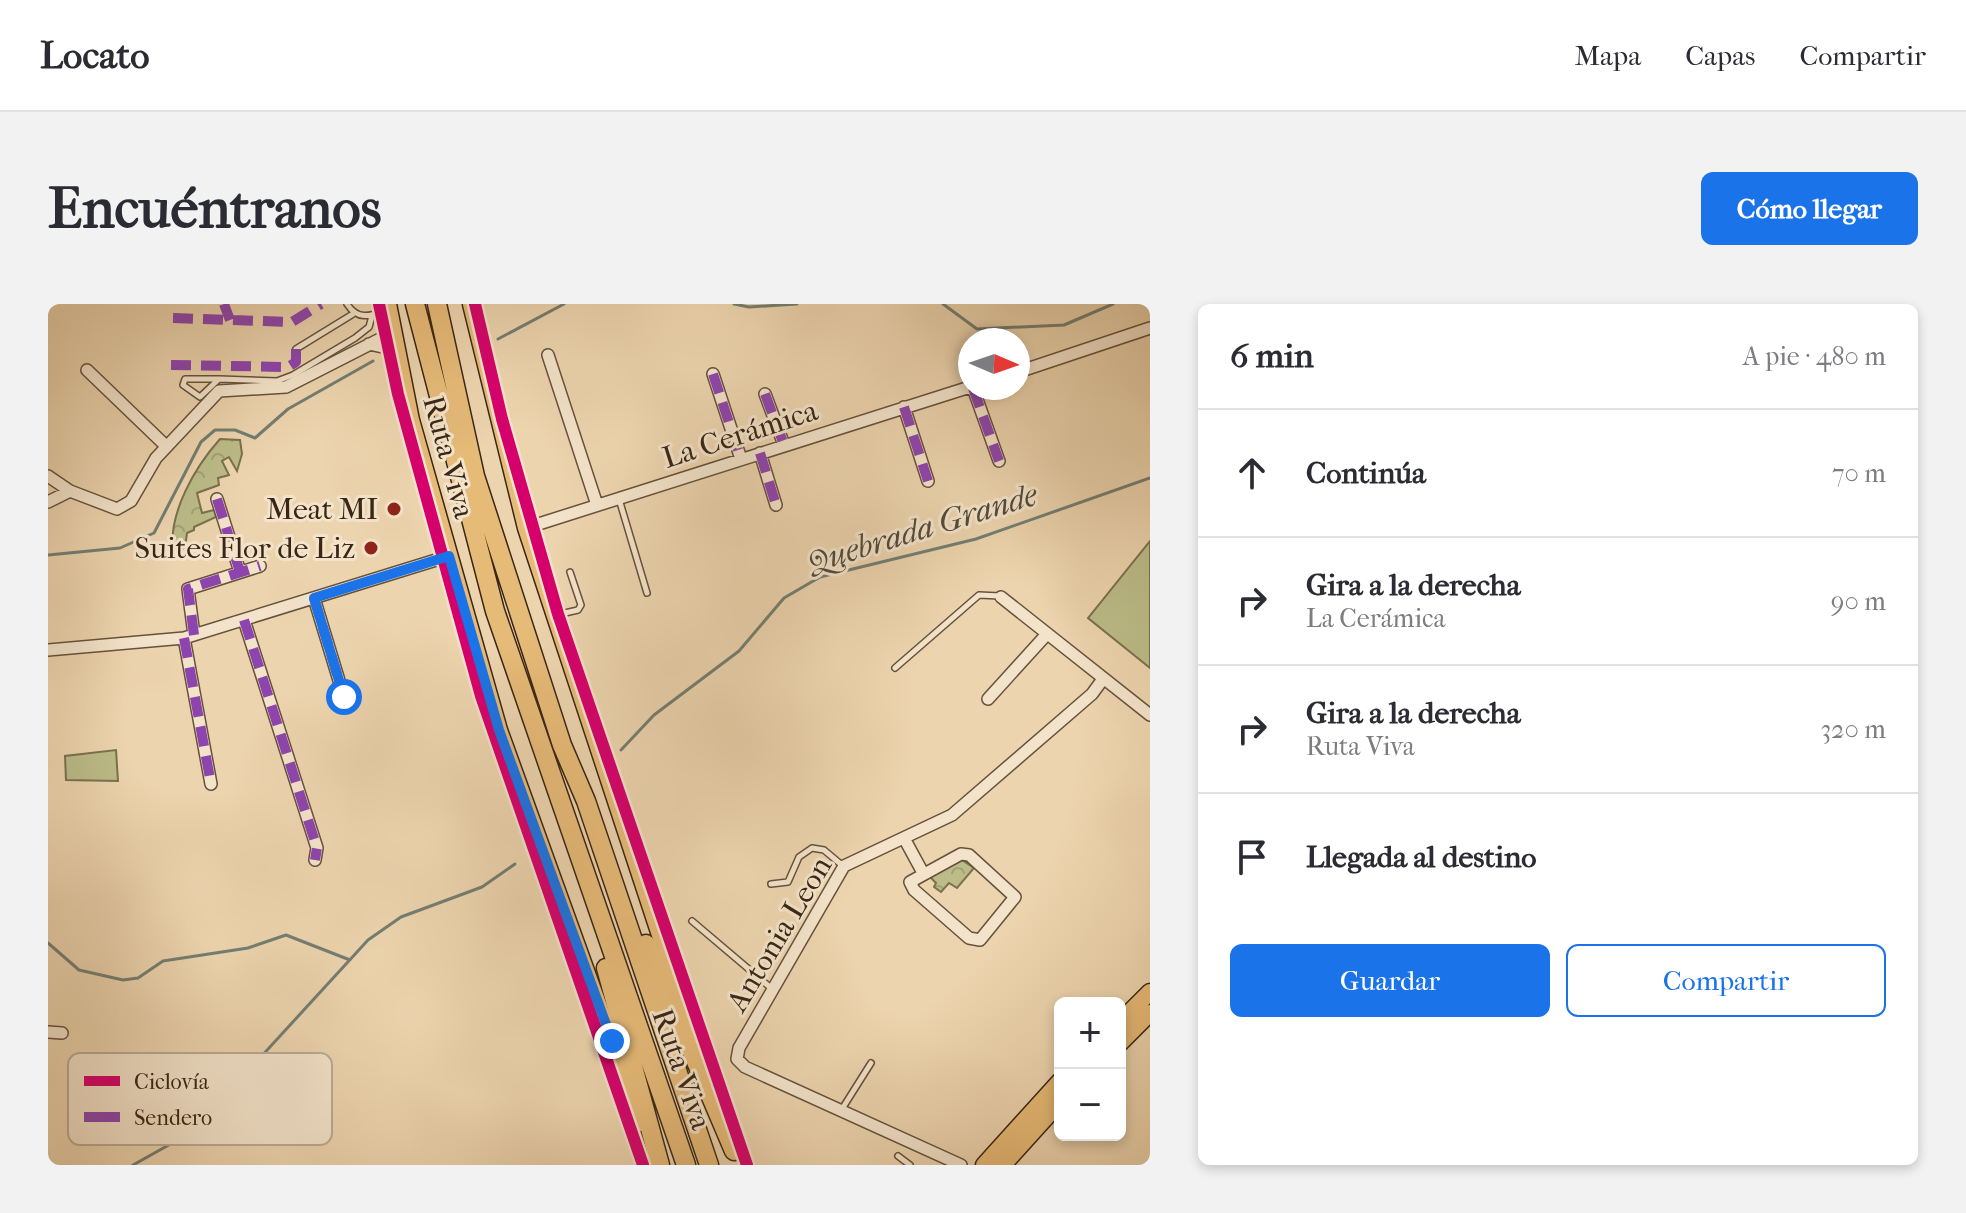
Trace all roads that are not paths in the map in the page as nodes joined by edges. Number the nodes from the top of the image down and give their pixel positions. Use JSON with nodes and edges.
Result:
{"nodes":[{"id":1,"x":347,"y":304,"type":"edge"},
{"id":2,"x":415,"y":304,"type":"edge"},
{"id":3,"x":437,"y":304,"type":"edge"},
{"id":4,"x":471,"y":304,"type":"edge"},
{"id":5,"x":388,"y":307,"type":"edge"},
{"id":6,"x":353,"y":314,"type":"junction"},
{"id":7,"x":372,"y":316,"type":"junction"},
{"id":8,"x":1150,"y":328,"type":"edge"},
{"id":9,"x":392,"y":329,"type":"junction"},
{"id":10,"x":369,"y":344,"type":"junction"},
{"id":11,"x":296,"y":349,"type":"dead end"},
{"id":12,"x":396,"y":350,"type":"junction"},
{"id":13,"x":548,"y":355,"type":"dead end"},
{"id":14,"x":1030,"y":368,"type":"edge"},
{"id":15,"x":87,"y":370,"type":"dead end"},
{"id":16,"x":713,"y":374,"type":"dead end"},
{"id":17,"x":219,"y":379,"type":"junction"},
{"id":18,"x":958,"y":392,"type":"edge"},
{"id":19,"x":765,"y":394,"type":"dead end"},
{"id":20,"x":976,"y":400,"type":"edge"},
{"id":21,"x":904,"y":407,"type":"junction"},
{"id":22,"x":784,"y":445,"type":"junction"},
{"id":23,"x":166,"y":446,"type":"junction"},
{"id":24,"x":760,"y":453,"type":"junction"},
{"id":25,"x":741,"y":459,"type":"junction"},
{"id":26,"x":999,"y":461,"type":"dead end"},
{"id":27,"x":48,"y":476,"type":"edge"},
{"id":28,"x":928,"y":481,"type":"dead end"},
{"id":29,"x":70,"y":491,"type":"junction"},
{"id":30,"x":619,"y":498,"type":"junction"},
{"id":31,"x":217,"y":499,"type":"dead end"},
{"id":32,"x":48,"y":502,"type":"edge"},
{"id":33,"x":597,"y":505,"type":"junction"},
{"id":34,"x":776,"y":505,"type":"dead end"},
{"id":35,"x":526,"y":528,"type":"junction"},
{"id":36,"x":449,"y":556,"type":"junction"},
{"id":37,"x":260,"y":566,"type":"dead end"},
{"id":38,"x":240,"y":572,"type":"junction"},
{"id":39,"x":570,"y":572,"type":"dead end"},
{"id":40,"x":647,"y":593,"type":"dead end"},
{"id":41,"x":1001,"y":597,"type":"joint"},
{"id":42,"x":314,"y":598,"type":"junction"},
{"id":43,"x":555,"y":615,"type":"junction"},
{"id":44,"x":244,"y":620,"type":"junction"},
{"id":45,"x":1047,"y":634,"type":"junction"},
{"id":46,"x":189,"y":637,"type":"junction"},
{"id":47,"x":48,"y":650,"type":"edge"},
{"id":48,"x":895,"y":668,"type":"dead end"},
{"id":49,"x":1103,"y":679,"type":"junction"},
{"id":50,"x":344,"y":697,"type":"dead end"},
{"id":51,"x":988,"y":699,"type":"dead end"},
{"id":52,"x":1150,"y":715,"type":"edge"},
{"id":53,"x":211,"y":784,"type":"dead end"},
{"id":54,"x":586,"y":801,"type":"junction"},
{"id":55,"x":567,"y":819,"type":"junction"},
{"id":56,"x":904,"y":838,"type":"junction"},
{"id":57,"x":315,"y":860,"type":"dead end"},
{"id":58,"x":844,"y":866,"type":"junction"},
{"id":59,"x":923,"y":873,"type":"junction"},
{"id":60,"x":771,"y":884,"type":"dead end"},
{"id":61,"x":692,"y":921,"type":"dead end"},
{"id":62,"x":772,"y":989,"type":"junction"},
{"id":63,"x":1150,"y":992,"type":"edge"},
{"id":64,"x":1150,"y":1013,"type":"edge"},
{"id":65,"x":1126,"y":1016,"type":"edge"},
{"id":66,"x":48,"y":1032,"type":"edge"},
{"id":67,"x":62,"y":1033,"type":"dead end"},
{"id":68,"x":1126,"y":1037,"type":"edge"},
{"id":69,"x":871,"y":1063,"type":"dead end"},
{"id":70,"x":1054,"y":1088,"type":"edge"},
{"id":71,"x":1054,"y":1109,"type":"edge"},
{"id":72,"x":841,"y":1110,"type":"junction"},
{"id":73,"x":898,"y":1156,"type":"dead end"},
{"id":74,"x":737,"y":1158,"type":"edge"},
{"id":75,"x":659,"y":1165,"type":"edge"},
{"id":76,"x":686,"y":1165,"type":"edge"},
{"id":77,"x":709,"y":1165,"type":"edge"},
{"id":78,"x":910,"y":1165,"type":"edge"},
{"id":79,"x":961,"y":1165,"type":"edge"},
{"id":80,"x":984,"y":1165,"type":"edge"},
{"id":81,"x":1003,"y":1165,"type":"edge"}],
"edges":[{"from":1,"to":6,"type":"lane"},
{"from":2,"to":55,"type":"highway","name":"Ruta Viva"},
{"from":3,"to":54,"type":"highway","name":"Ruta Viva"},
{"from":4,"to":35,"type":"main road","name":"Ruta Viva"},
{"from":5,"to":7,"type":"lane"},
{"from":5,"to":9,"type":"main road","name":"Ruta Viva"},
{"from":6,"to":7,"type":"lane"},
{"from":6,"to":11,"type":"lane"},
{"from":7,"to":17,"type":"lane"},
{"from":8,"to":14,"type":"street"},
{"from":9,"to":10,"type":"street"},
{"from":9,"to":12,"type":"main road","name":"Ruta Viva"},
{"from":10,"to":12,"type":"street"},
{"from":10,"to":23,"type":"street"},
{"from":12,"to":36,"type":"main road","name":"Ruta Viva"},
{"from":13,"to":33,"type":"street"},
{"from":15,"to":23,"type":"street"},
{"from":16,"to":25,"type":"street"},
{"from":17,"to":17,"type":"lane"},
{"from":18,"to":21,"type":"street","name":"La Cerámica"},
{"from":19,"to":22,"type":"street"},
{"from":20,"to":26,"type":"street"},
{"from":21,"to":22,"type":"street","name":"La Cerámica"},
{"from":21,"to":28,"type":"street"},
{"from":22,"to":24,"type":"street","name":"La Cerámica"},
{"from":23,"to":29,"type":"street"},
{"from":24,"to":25,"type":"street","name":"La Cerámica"},
{"from":24,"to":34,"type":"street"},
{"from":25,"to":30,"type":"street","name":"La Cerámica"},
{"from":27,"to":29,"type":"street"},
{"from":29,"to":32,"type":"street"},
{"from":30,"to":33,"type":"street","name":"La Cerámica"},
{"from":30,"to":40,"type":"lane"},
{"from":31,"to":38,"type":"street"},
{"from":33,"to":35,"type":"street","name":"La Cerámica"},
{"from":35,"to":43,"type":"main road","name":"Ruta Viva"},
{"from":36,"to":42,"type":"street"},
{"from":36,"to":75,"type":"main road","name":"Ruta Viva"},
{"from":37,"to":38,"type":"street"},
{"from":38,"to":46,"type":"street"},
{"from":39,"to":43,"type":"lane"},
{"from":41,"to":45,"type":"street"},
{"from":41,"to":48,"type":"lane"},
{"from":42,"to":44,"type":"street"},
{"from":42,"to":50,"type":"street"},
{"from":43,"to":74,"type":"main road","name":"Ruta Viva"},
{"from":44,"to":46,"type":"street"},
{"from":44,"to":57,"type":"street"},
{"from":45,"to":49,"type":"street"},
{"from":45,"to":51,"type":"street"},
{"from":46,"to":47,"type":"street"},
{"from":46,"to":53,"type":"street"},
{"from":49,"to":52,"type":"street"},
{"from":49,"to":56,"type":"street","name":"Antonia Leon"},
{"from":54,"to":74,"type":"highway"},
{"from":54,"to":77,"type":"highway","name":"Ruta Viva"},
{"from":55,"to":75,"type":"highway"},
{"from":55,"to":76,"type":"highway","name":"Ruta Viva"},
{"from":56,"to":58,"type":"street","name":"Antonia Leon"},
{"from":56,"to":59,"type":"street"},
{"from":58,"to":60,"type":"lane"},
{"from":58,"to":62,"type":"street","name":"Antonia Leon"},
{"from":59,"to":59,"type":"street"},
{"from":61,"to":62,"type":"lane"},
{"from":62,"to":72,"type":"street","name":"Antonia Leon"},
{"from":63,"to":65,"type":"main road"},
{"from":64,"to":68,"type":"main road"},
{"from":66,"to":67,"type":"street"},
{"from":69,"to":72,"type":"lane"},
{"from":70,"to":80,"type":"main road"},
{"from":71,"to":81,"type":"main road"},
{"from":72,"to":79,"type":"street","name":"Antonia Leon"},
{"from":73,"to":78,"type":"lane"}]}
